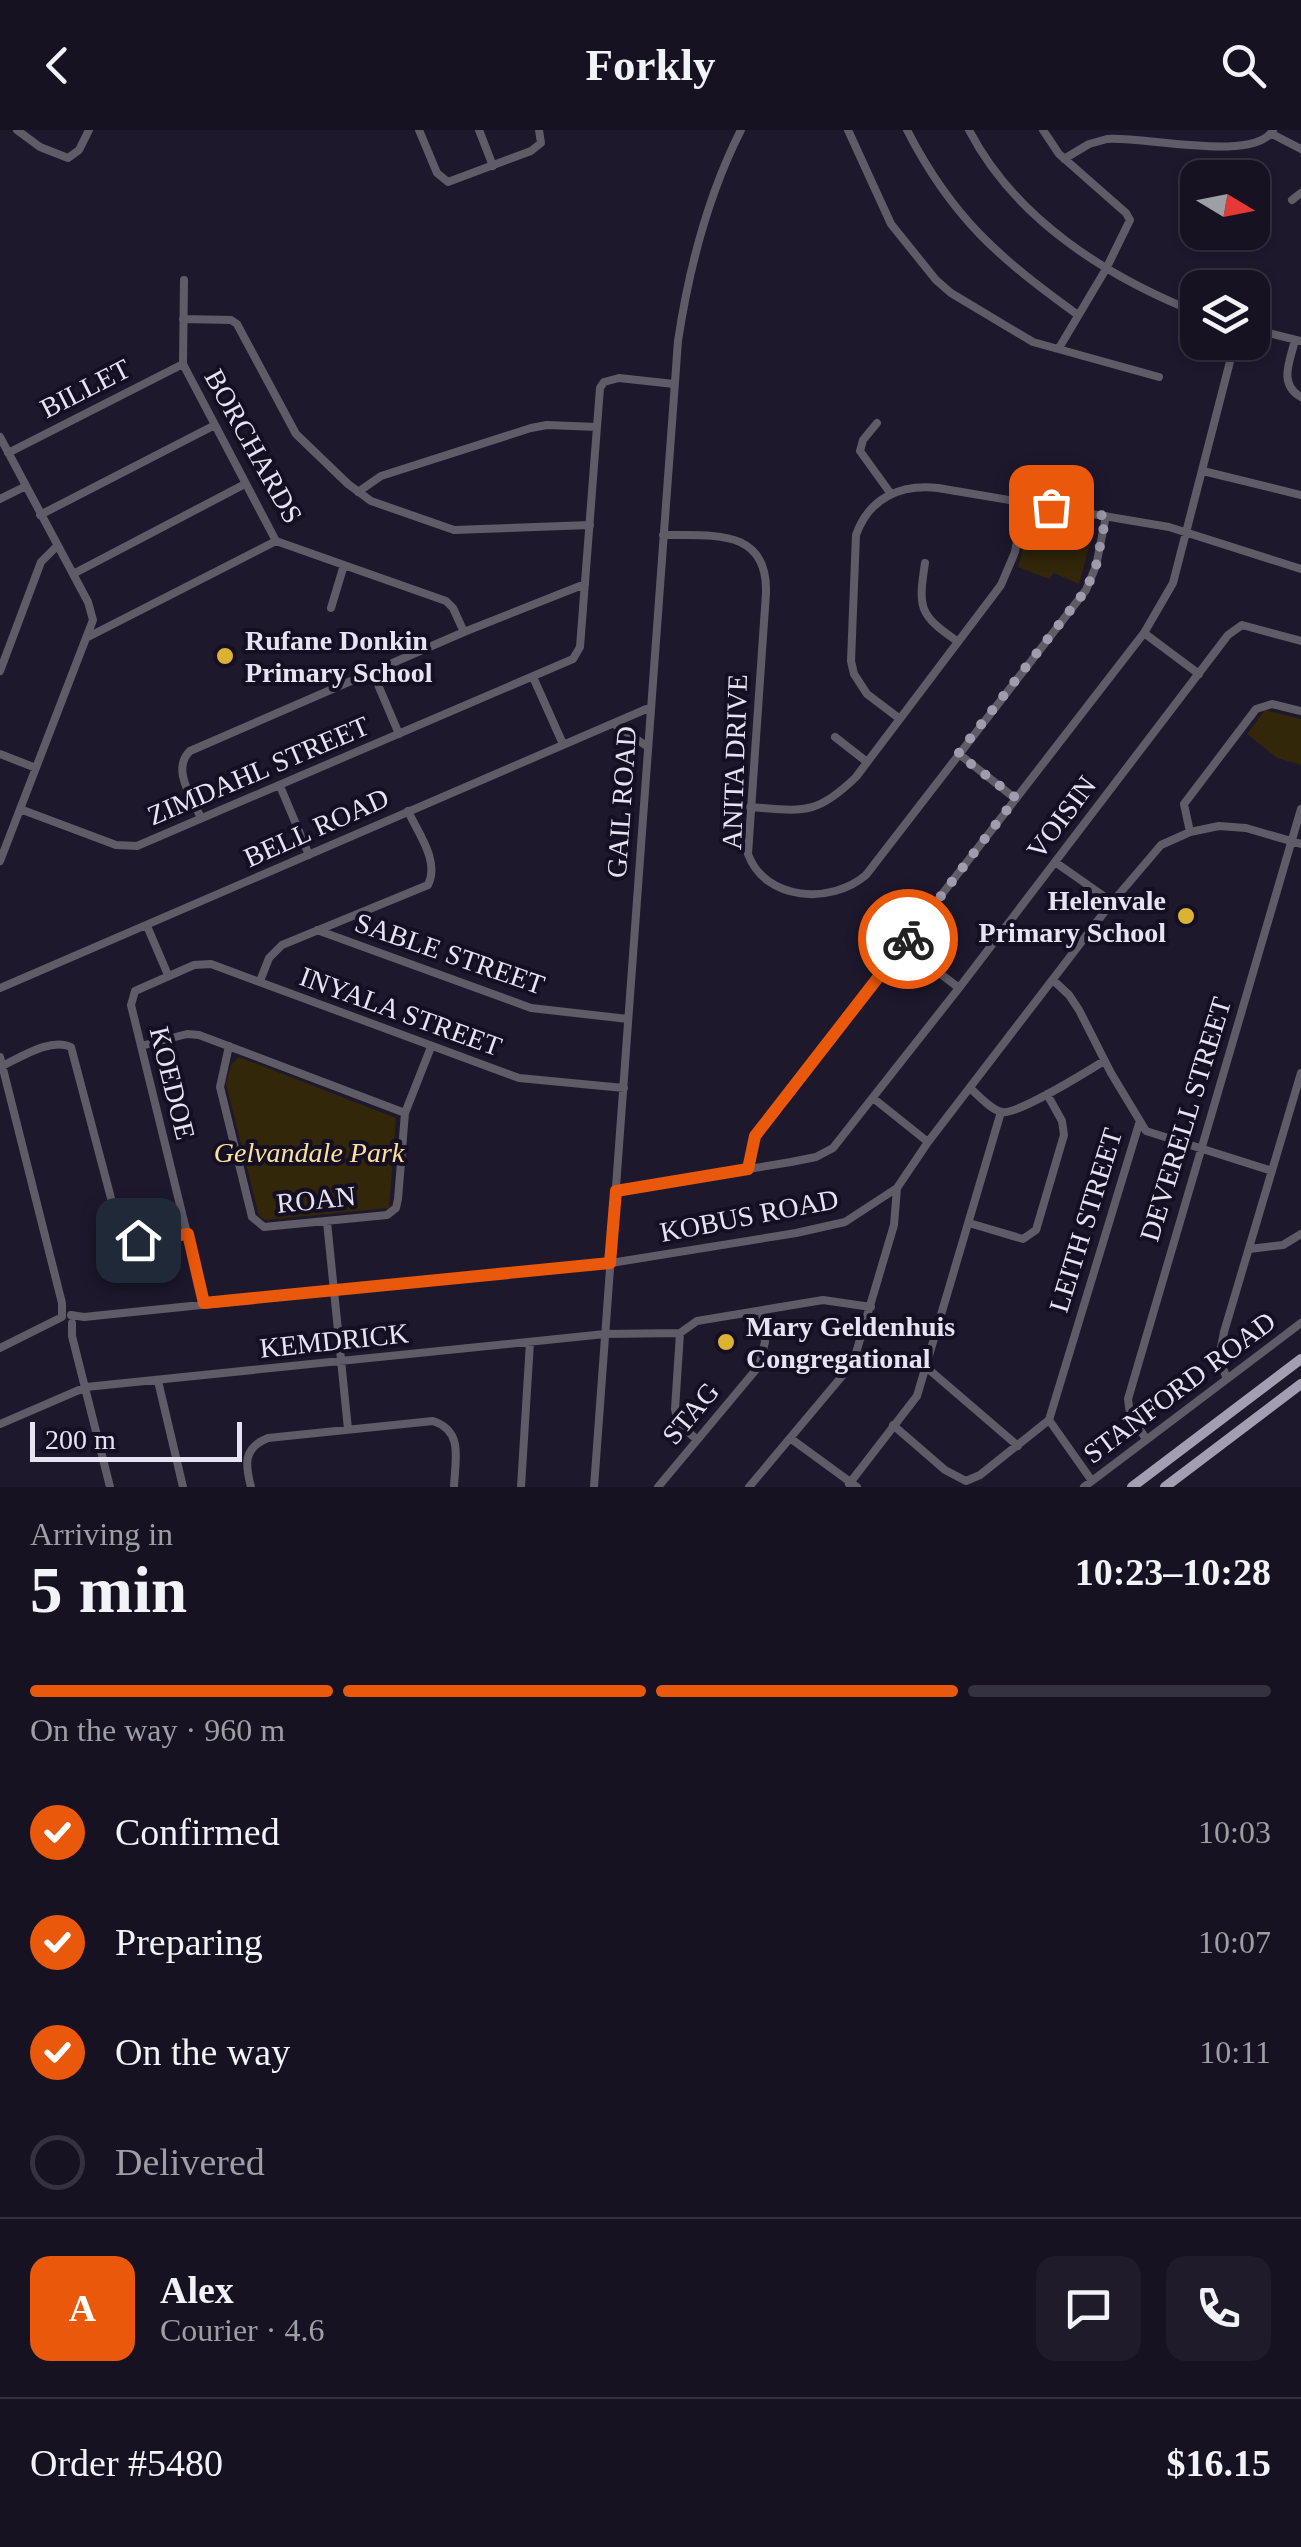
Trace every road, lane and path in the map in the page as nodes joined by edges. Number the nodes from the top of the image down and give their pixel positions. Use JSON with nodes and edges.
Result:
{"nodes":[{"id":1,"x":17,"y":130,"type":"edge"},
{"id":2,"x":89,"y":130,"type":"edge"},
{"id":3,"x":419,"y":130,"type":"edge"},
{"id":4,"x":480,"y":130,"type":"edge"},
{"id":5,"x":538,"y":130,"type":"edge"},
{"id":6,"x":741,"y":130,"type":"edge"},
{"id":7,"x":908,"y":130,"type":"edge"},
{"id":8,"x":969,"y":130,"type":"edge"},
{"id":9,"x":1044,"y":130,"type":"edge"},
{"id":10,"x":852,"y":131,"type":"edge"},
{"id":11,"x":1273,"y":132,"type":"edge"},
{"id":12,"x":1301,"y":150,"type":"edge"},
{"id":13,"x":1064,"y":159,"type":"junction"},
{"id":14,"x":494,"y":166,"type":"junction"},
{"id":15,"x":1301,"y":194,"type":"edge"},
{"id":16,"x":1292,"y":200,"type":"dead end"},
{"id":17,"x":1106,"y":269,"type":"junction"},
{"id":18,"x":184,"y":280,"type":"dead end"},
{"id":19,"x":1180,"y":304,"type":"edge"},
{"id":20,"x":1078,"y":315,"type":"junction"},
{"id":21,"x":182,"y":318,"type":"junction"},
{"id":22,"x":1270,"y":334,"type":"edge"},
{"id":23,"x":1298,"y":341,"type":"edge"},
{"id":24,"x":1059,"y":348,"type":"junction"},
{"id":25,"x":1230,"y":360,"type":"edge"},
{"id":26,"x":183,"y":364,"type":"junction"},
{"id":27,"x":1159,"y":377,"type":"dead end"},
{"id":28,"x":674,"y":384,"type":"junction"},
{"id":29,"x":1301,"y":396,"type":"edge"},
{"id":30,"x":877,"y":422,"type":"dead end"},
{"id":31,"x":215,"y":425,"type":"junction"},
{"id":32,"x":597,"y":427,"type":"junction"},
{"id":33,"x":0,"y":437,"type":"edge"},
{"id":34,"x":8,"y":453,"type":"junction"},
{"id":35,"x":1202,"y":470,"type":"junction"},
{"id":36,"x":245,"y":484,"type":"junction"},
{"id":37,"x":26,"y":486,"type":"junction"},
{"id":38,"x":358,"y":492,"type":"junction"},
{"id":39,"x":891,"y":494,"type":"junction"},
{"id":40,"x":1301,"y":494,"type":"edge"},
{"id":41,"x":0,"y":499,"type":"edge"},
{"id":42,"x":1024,"y":502,"type":"junction"},
{"id":43,"x":40,"y":514,"type":"junction"},
{"id":44,"x":1106,"y":516,"type":"junction"},
{"id":45,"x":590,"y":525,"type":"junction"},
{"id":46,"x":664,"y":535,"type":"junction"},
{"id":47,"x":1187,"y":535,"type":"junction"},
{"id":48,"x":276,"y":541,"type":"junction"},
{"id":49,"x":57,"y":546,"type":"junction"},
{"id":50,"x":925,"y":563,"type":"dead end"},
{"id":51,"x":344,"y":565,"type":"junction"},
{"id":52,"x":1301,"y":569,"type":"edge"},
{"id":53,"x":73,"y":574,"type":"junction"},
{"id":54,"x":585,"y":584,"type":"junction"},
{"id":55,"x":332,"y":608,"type":"dead end"},
{"id":56,"x":464,"y":632,"type":"junction"},
{"id":57,"x":1144,"y":633,"type":"junction"},
{"id":58,"x":86,"y":638,"type":"junction"},
{"id":59,"x":1301,"y":641,"type":"edge"},
{"id":60,"x":957,"y":642,"type":"junction"},
{"id":61,"x":0,"y":671,"type":"edge"},
{"id":62,"x":373,"y":674,"type":"junction"},
{"id":63,"x":1199,"y":674,"type":"junction"},
{"id":64,"x":533,"y":677,"type":"junction"},
{"id":65,"x":651,"y":708,"type":"junction"},
{"id":66,"x":1301,"y":711,"type":"edge"},
{"id":67,"x":900,"y":719,"type":"junction"},
{"id":68,"x":613,"y":724,"type":"junction"},
{"id":69,"x":399,"y":734,"type":"junction"},
{"id":70,"x":835,"y":737,"type":"dead end"},
{"id":71,"x":563,"y":744,"type":"junction"},
{"id":72,"x":648,"y":747,"type":"junction"},
{"id":73,"x":0,"y":754,"type":"edge"},
{"id":74,"x":958,"y":754,"type":"junction"},
{"id":75,"x":867,"y":762,"type":"junction"},
{"id":76,"x":36,"y":768,"type":"junction"},
{"id":77,"x":280,"y":786,"type":"junction"},
{"id":78,"x":1016,"y":798,"type":"junction"},
{"id":79,"x":750,"y":807,"type":"junction"},
{"id":80,"x":20,"y":809,"type":"junction"},
{"id":81,"x":1301,"y":809,"type":"edge"},
{"id":82,"x":408,"y":811,"type":"junction"},
{"id":83,"x":201,"y":818,"type":"junction"},
{"id":84,"x":1190,"y":832,"type":"junction"},
{"id":85,"x":1296,"y":843,"type":"edge"},
{"id":86,"x":310,"y":855,"type":"junction"},
{"id":87,"x":0,"y":861,"type":"edge"},
{"id":88,"x":1055,"y":862,"type":"junction"},
{"id":89,"x":1112,"y":902,"type":"junction"},
{"id":90,"x":344,"y":918,"type":"junction"},
{"id":91,"x":146,"y":926,"type":"junction"},
{"id":92,"x":317,"y":930,"type":"junction"},
{"id":93,"x":344,"y":939,"type":"junction"},
{"id":94,"x":903,"y":945,"type":"junction"},
{"id":95,"x":168,"y":975,"type":"junction"},
{"id":96,"x":1053,"y":980,"type":"junction"},
{"id":97,"x":260,"y":982,"type":"junction"},
{"id":98,"x":0,"y":988,"type":"edge"},
{"id":99,"x":959,"y":988,"type":"junction"},
{"id":100,"x":135,"y":991,"type":"joint"},
{"id":101,"x":628,"y":1019,"type":"junction"},
{"id":102,"x":141,"y":1046,"type":"junction"},
{"id":103,"x":229,"y":1046,"type":"junction"},
{"id":104,"x":431,"y":1047,"type":"junction"},
{"id":105,"x":1104,"y":1061,"type":"junction"},
{"id":106,"x":1,"y":1064,"type":"edge"},
{"id":107,"x":1301,"y":1073,"type":"edge"},
{"id":108,"x":624,"y":1088,"type":"junction"},
{"id":109,"x":970,"y":1088,"type":"junction"},
{"id":110,"x":1047,"y":1094,"type":"junction"},
{"id":111,"x":872,"y":1098,"type":"junction"},
{"id":112,"x":1002,"y":1112,"type":"junction"},
{"id":113,"x":405,"y":1113,"type":"junction"},
{"id":114,"x":1139,"y":1124,"type":"junction"},
{"id":115,"x":928,"y":1142,"type":"junction"},
{"id":116,"x":1200,"y":1150,"type":"junction"},
{"id":117,"x":748,"y":1169,"type":"junction"},
{"id":118,"x":1272,"y":1171,"type":"junction"},
{"id":119,"x":897,"y":1188,"type":"junction"},
{"id":120,"x":616,"y":1191,"type":"junction"},
{"id":121,"x":327,"y":1222,"type":"junction"},
{"id":122,"x":969,"y":1223,"type":"junction"},
{"id":123,"x":188,"y":1234,"type":"junction"},
{"id":124,"x":1301,"y":1234,"type":"edge"},
{"id":125,"x":1249,"y":1249,"type":"junction"},
{"id":126,"x":610,"y":1263,"type":"junction"},
{"id":127,"x":334,"y":1292,"type":"junction"},
{"id":128,"x":204,"y":1303,"type":"junction"},
{"id":129,"x":871,"y":1307,"type":"junction"},
{"id":130,"x":762,"y":1311,"type":"junction"},
{"id":131,"x":68,"y":1320,"type":"junction"},
{"id":132,"x":1301,"y":1323,"type":"edge"},
{"id":133,"x":680,"y":1333,"type":"junction"},
{"id":134,"x":605,"y":1334,"type":"junction"},
{"id":135,"x":530,"y":1342,"type":"junction"},
{"id":136,"x":0,"y":1348,"type":"edge"},
{"id":137,"x":1301,"y":1360,"type":"edge"},
{"id":138,"x":340,"y":1362,"type":"junction"},
{"id":139,"x":926,"y":1367,"type":"junction"},
{"id":140,"x":1227,"y":1379,"type":"junction"},
{"id":141,"x":158,"y":1381,"type":"junction"},
{"id":142,"x":1301,"y":1384,"type":"edge"},
{"id":143,"x":86,"y":1387,"type":"junction"},
{"id":144,"x":1049,"y":1420,"type":"junction"},
{"id":145,"x":0,"y":1424,"type":"edge"},
{"id":146,"x":893,"y":1426,"type":"junction"},
{"id":147,"x":348,"y":1429,"type":"junction"},
{"id":148,"x":790,"y":1438,"type":"junction"},
{"id":149,"x":1146,"y":1439,"type":"junction"},
{"id":150,"x":696,"y":1440,"type":"junction"},
{"id":151,"x":1018,"y":1446,"type":"junction"},
{"id":152,"x":1092,"y":1480,"type":"junction"},
{"id":153,"x":853,"y":1485,"type":"edge"},
{"id":154,"x":110,"y":1487,"type":"edge"},
{"id":155,"x":183,"y":1487,"type":"edge"},
{"id":156,"x":251,"y":1487,"type":"edge"},
{"id":157,"x":454,"y":1487,"type":"edge"},
{"id":158,"x":521,"y":1487,"type":"edge"},
{"id":159,"x":594,"y":1487,"type":"edge"},
{"id":160,"x":658,"y":1487,"type":"edge"},
{"id":161,"x":749,"y":1487,"type":"edge"},
{"id":162,"x":1084,"y":1487,"type":"edge"},
{"id":163,"x":1132,"y":1487,"type":"edge"},
{"id":164,"x":1165,"y":1487,"type":"edge"}],
"edges":[{"from":1,"to":2,"type":"street"},
{"from":3,"to":14,"type":"street"},
{"from":4,"to":14,"type":"street"},
{"from":5,"to":14,"type":"street"},
{"from":6,"to":28,"type":"street","name":"GAIL ROAD"},
{"from":7,"to":20,"type":"street"},
{"from":8,"to":17,"type":"street"},
{"from":9,"to":13,"type":"street"},
{"from":10,"to":24,"type":"street"},
{"from":11,"to":12,"type":"street"},
{"from":11,"to":13,"type":"street"},
{"from":13,"to":17,"type":"street"},
{"from":15,"to":16,"type":"street"},
{"from":17,"to":19,"type":"street"},
{"from":17,"to":20,"type":"street"},
{"from":18,"to":21,"type":"street","name":"BORCHARDS"},
{"from":20,"to":24,"type":"street"},
{"from":21,"to":26,"type":"street","name":"BORCHARDS"},
{"from":21,"to":38,"type":"street"},
{"from":22,"to":23,"type":"street"},
{"from":23,"to":29,"type":"street"},
{"from":24,"to":27,"type":"street"},
{"from":25,"to":35,"type":"street"},
{"from":26,"to":31,"type":"street","name":"BORCHARDS"},
{"from":26,"to":34,"type":"street","name":"BILLET"},
{"from":28,"to":32,"type":"street","name":"ZIMDAHL STREET"},
{"from":28,"to":46,"type":"street","name":"GAIL ROAD"},
{"from":30,"to":39,"type":"street"},
{"from":31,"to":36,"type":"street","name":"BORCHARDS"},
{"from":31,"to":43,"type":"street"},
{"from":32,"to":38,"type":"street"},
{"from":32,"to":45,"type":"street","name":"ZIMDAHL STREET"},
{"from":33,"to":34,"type":"street"},
{"from":34,"to":37,"type":"street"},
{"from":35,"to":40,"type":"street"},
{"from":35,"to":47,"type":"street"},
{"from":36,"to":48,"type":"street","name":"BORCHARDS"},
{"from":36,"to":53,"type":"street"},
{"from":37,"to":41,"type":"street"},
{"from":37,"to":43,"type":"street"},
{"from":38,"to":45,"type":"street"},
{"from":39,"to":42,"type":"street"},
{"from":39,"to":67,"type":"street"},
{"from":42,"to":44,"type":"street"},
{"from":42,"to":60,"type":"street"},
{"from":43,"to":49,"type":"street"},
{"from":44,"to":47,"type":"street"},
{"from":44,"to":74,"type":"street","name":"ANITA DRIVE"},
{"from":45,"to":54,"type":"street","name":"ZIMDAHL STREET"},
{"from":46,"to":65,"type":"street","name":"GAIL ROAD"},
{"from":46,"to":79,"type":"street","name":"ANITA DRIVE"},
{"from":47,"to":52,"type":"street"},
{"from":47,"to":57,"type":"street"},
{"from":48,"to":51,"type":"street","name":"BORCHARDS"},
{"from":48,"to":58,"type":"street"},
{"from":49,"to":53,"type":"street"},
{"from":49,"to":61,"type":"street"},
{"from":50,"to":60,"type":"street"},
{"from":51,"to":55,"type":"street"},
{"from":51,"to":56,"type":"street","name":"BORCHARDS"},
{"from":53,"to":58,"type":"street"},
{"from":54,"to":56,"type":"street"},
{"from":54,"to":64,"type":"street","name":"ZIMDAHL STREET"},
{"from":56,"to":62,"type":"street"},
{"from":57,"to":63,"type":"street"},
{"from":57,"to":78,"type":"street"},
{"from":58,"to":76,"type":"street"},
{"from":59,"to":63,"type":"street","name":"VOISIN"},
{"from":60,"to":67,"type":"street"},
{"from":62,"to":69,"type":"street"},
{"from":62,"to":83,"type":"street"},
{"from":63,"to":88,"type":"street","name":"VOISIN"},
{"from":64,"to":69,"type":"street","name":"ZIMDAHL STREET"},
{"from":64,"to":71,"type":"street"},
{"from":65,"to":68,"type":"street","name":"BELL ROAD"},
{"from":65,"to":72,"type":"street","name":"GAIL ROAD"},
{"from":66,"to":84,"type":"street"},
{"from":67,"to":75,"type":"street"},
{"from":68,"to":71,"type":"street","name":"BELL ROAD"},
{"from":68,"to":72,"type":"street"},
{"from":69,"to":77,"type":"street","name":"ZIMDAHL STREET"},
{"from":70,"to":75,"type":"street"},
{"from":71,"to":82,"type":"street","name":"BELL ROAD"},
{"from":72,"to":101,"type":"street","name":"GAIL ROAD"},
{"from":73,"to":76,"type":"street"},
{"from":74,"to":78,"type":"street"},
{"from":74,"to":79,"type":"street","name":"ANITA DRIVE"},
{"from":75,"to":79,"type":"street"},
{"from":76,"to":80,"type":"street"},
{"from":77,"to":83,"type":"street","name":"ZIMDAHL STREET"},
{"from":77,"to":86,"type":"street"},
{"from":78,"to":94,"type":"street"},
{"from":80,"to":83,"type":"street","name":"ZIMDAHL STREET"},
{"from":80,"to":87,"type":"street"},
{"from":81,"to":85,"type":"street","name":"DEVERELL STREET"},
{"from":82,"to":86,"type":"street","name":"BELL ROAD"},
{"from":82,"to":90,"type":"street"},
{"from":84,"to":85,"type":"street","name":"KOBUS ROAD"},
{"from":84,"to":89,"type":"street","name":"KOBUS ROAD"},
{"from":85,"to":116,"type":"street","name":"DEVERELL STREET"},
{"from":86,"to":91,"type":"street","name":"BELL ROAD"},
{"from":88,"to":89,"type":"street"},
{"from":88,"to":99,"type":"street","name":"VOISIN"},
{"from":89,"to":96,"type":"street","name":"KOBUS ROAD"},
{"from":90,"to":92,"type":"street"},
{"from":90,"to":93,"type":"street"},
{"from":91,"to":95,"type":"street"},
{"from":91,"to":98,"type":"street","name":"BELL ROAD"},
{"from":92,"to":93,"type":"street","name":"SABLE STREET"},
{"from":92,"to":97,"type":"street"},
{"from":93,"to":101,"type":"street","name":"SABLE STREET"},
{"from":94,"to":99,"type":"street"},
{"from":94,"to":117,"type":"street"},
{"from":95,"to":97,"type":"street","name":"INYALA STREET"},
{"from":95,"to":100,"type":"street","name":"INYALA STREET"},
{"from":96,"to":105,"type":"street","name":"LEITH STREET"},
{"from":96,"to":109,"type":"street","name":"KOBUS ROAD"},
{"from":97,"to":104,"type":"street","name":"INYALA STREET"},
{"from":99,"to":111,"type":"street","name":"VOISIN"},
{"from":100,"to":102,"type":"street","name":"KOEDOE"},
{"from":101,"to":108,"type":"street","name":"GAIL ROAD"},
{"from":102,"to":103,"type":"street"},
{"from":102,"to":123,"type":"street","name":"KOEDOE"},
{"from":103,"to":113,"type":"street"},
{"from":103,"to":121,"type":"street","name":"ROAN"},
{"from":104,"to":108,"type":"street","name":"INYALA STREET"},
{"from":104,"to":113,"type":"street","name":"ROAN"},
{"from":105,"to":110,"type":"street"},
{"from":105,"to":114,"type":"street","name":"LEITH STREET"},
{"from":106,"to":123,"type":"street"},
{"from":106,"to":131,"type":"street"},
{"from":107,"to":118,"type":"street"},
{"from":108,"to":120,"type":"street","name":"GAIL ROAD"},
{"from":109,"to":112,"type":"street"},
{"from":109,"to":115,"type":"street","name":"KOBUS ROAD"},
{"from":110,"to":112,"type":"street"},
{"from":110,"to":122,"type":"street"},
{"from":111,"to":115,"type":"street"},
{"from":111,"to":117,"type":"street","name":"VOISIN"},
{"from":112,"to":122,"type":"street"},
{"from":113,"to":121,"type":"street","name":"ROAN"},
{"from":114,"to":116,"type":"street"},
{"from":114,"to":144,"type":"street","name":"LEITH STREET"},
{"from":115,"to":119,"type":"street","name":"KOBUS ROAD"},
{"from":116,"to":118,"type":"street"},
{"from":116,"to":149,"type":"street","name":"DEVERELL STREET"},
{"from":117,"to":120,"type":"street","name":"VOISIN"},
{"from":118,"to":125,"type":"street"},
{"from":119,"to":126,"type":"street","name":"KOBUS ROAD"},
{"from":119,"to":129,"type":"street"},
{"from":120,"to":126,"type":"street","name":"GAIL ROAD"},
{"from":121,"to":127,"type":"street"},
{"from":122,"to":139,"type":"street"},
{"from":123,"to":128,"type":"street","name":"KOEDOE"},
{"from":124,"to":125,"type":"street"},
{"from":125,"to":140,"type":"street"},
{"from":126,"to":127,"type":"street","name":"KOBUS ROAD"},
{"from":126,"to":134,"type":"street","name":"GAIL ROAD"},
{"from":127,"to":128,"type":"street","name":"KOBUS ROAD"},
{"from":127,"to":138,"type":"street"},
{"from":128,"to":131,"type":"street","name":"KOBUS ROAD"},
{"from":129,"to":130,"type":"street","name":"KEMDRICK"},
{"from":129,"to":148,"type":"street"},
{"from":130,"to":133,"type":"street","name":"KEMDRICK"},
{"from":130,"to":150,"type":"street","name":"STAG"},
{"from":131,"to":136,"type":"street","name":"KOBUS ROAD"},
{"from":131,"to":143,"type":"street"},
{"from":132,"to":140,"type":"street","name":"STANFORD ROAD"},
{"from":133,"to":134,"type":"street","name":"KEMDRICK"},
{"from":133,"to":150,"type":"street"},
{"from":134,"to":135,"type":"street","name":"KEMDRICK"},
{"from":134,"to":159,"type":"street","name":"GAIL ROAD"},
{"from":135,"to":138,"type":"street","name":"KEMDRICK"},
{"from":135,"to":158,"type":"street"},
{"from":137,"to":163,"type":"main road","name":"STANFORD ROAD"},
{"from":138,"to":141,"type":"street","name":"KEMDRICK"},
{"from":138,"to":147,"type":"street"},
{"from":139,"to":146,"type":"street"},
{"from":139,"to":151,"type":"street"},
{"from":140,"to":149,"type":"street","name":"STANFORD ROAD"},
{"from":141,"to":143,"type":"street","name":"KEMDRICK"},
{"from":141,"to":155,"type":"street"},
{"from":142,"to":164,"type":"main road"},
{"from":143,"to":145,"type":"street","name":"KEMDRICK"},
{"from":143,"to":154,"type":"street"},
{"from":144,"to":151,"type":"street"},
{"from":144,"to":152,"type":"street"},
{"from":146,"to":151,"type":"street"},
{"from":146,"to":153,"type":"street"},
{"from":147,"to":156,"type":"street"},
{"from":147,"to":157,"type":"street"},
{"from":148,"to":153,"type":"street"},
{"from":148,"to":161,"type":"street"},
{"from":149,"to":152,"type":"street","name":"STANFORD ROAD"},
{"from":150,"to":160,"type":"street","name":"STAG"},
{"from":152,"to":162,"type":"street","name":"STANFORD ROAD"}]}
